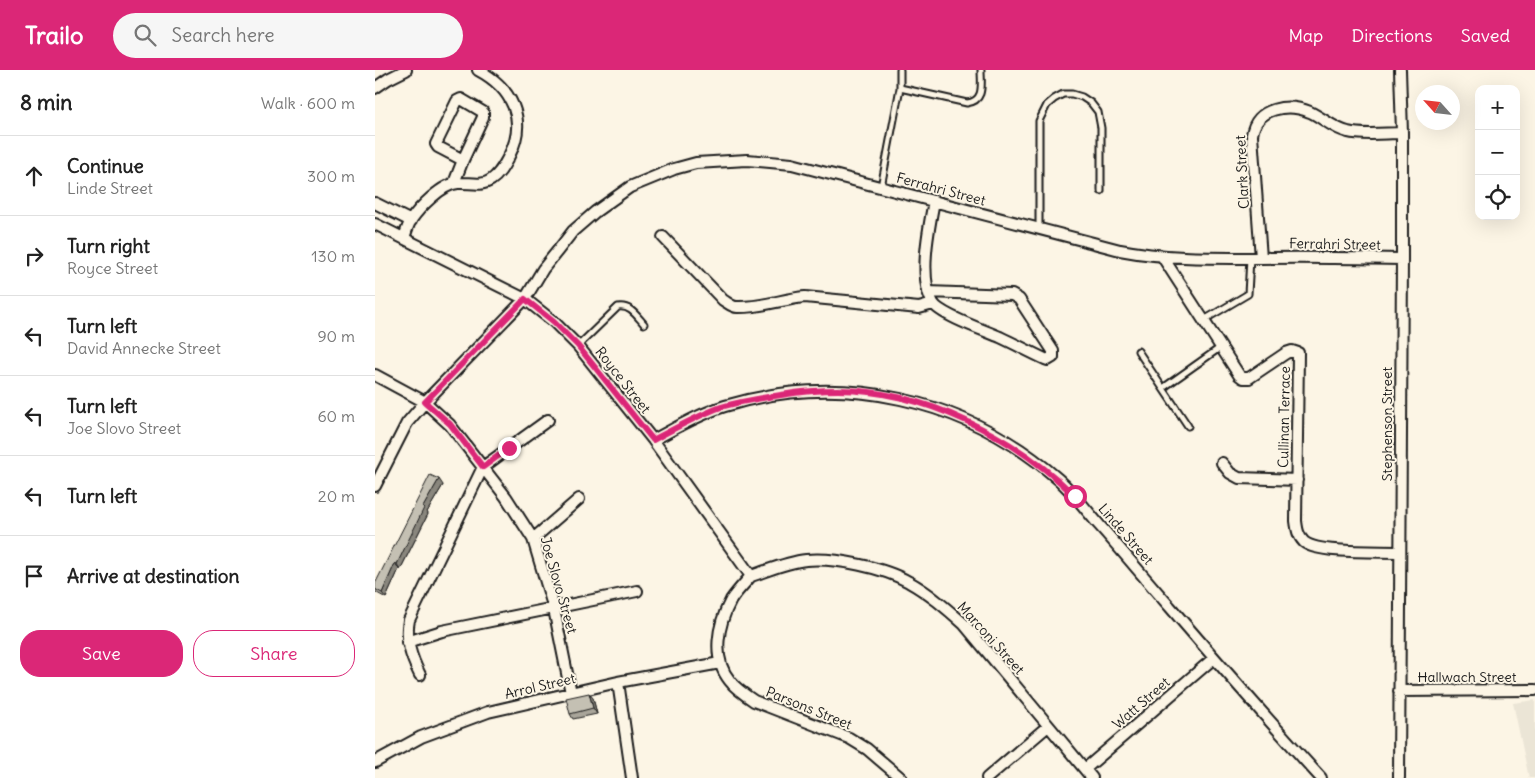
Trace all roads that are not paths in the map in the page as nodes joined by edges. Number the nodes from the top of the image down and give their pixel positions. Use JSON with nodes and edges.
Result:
{"nodes":[{"id":1,"x":405,"y":70,"type":"edge"},
{"id":2,"x":478,"y":70,"type":"edge"},
{"id":3,"x":900,"y":70,"type":"edge"},
{"id":4,"x":981,"y":70,"type":"edge"},
{"id":5,"x":1400,"y":70,"type":"edge"},
{"id":6,"x":375,"y":88,"type":"edge"},
{"id":7,"x":900,"y":88,"type":"junction"},
{"id":8,"x":1402,"y":133,"type":"junction"},
{"id":9,"x":463,"y":160,"type":"junction"},
{"id":10,"x":454,"y":183,"type":"junction"},
{"id":11,"x":881,"y":188,"type":"junction"},
{"id":12,"x":1101,"y":191,"type":"dead end"},
{"id":13,"x":933,"y":201,"type":"junction"},
{"id":14,"x":375,"y":203,"type":"edge"},
{"id":15,"x":411,"y":221,"type":"junction"},
{"id":16,"x":375,"y":224,"type":"edge"},
{"id":17,"x":1039,"y":228,"type":"junction"},
{"id":18,"x":663,"y":237,"type":"dead end"},
{"id":19,"x":404,"y":238,"type":"junction"},
{"id":20,"x":1162,"y":256,"type":"junction"},
{"id":21,"x":1249,"y":258,"type":"junction"},
{"id":22,"x":1261,"y":258,"type":"junction"},
{"id":23,"x":1402,"y":259,"type":"junction"},
{"id":24,"x":928,"y":292,"type":"junction"},
{"id":25,"x":525,"y":299,"type":"junction"},
{"id":26,"x":933,"y":304,"type":"junction"},
{"id":27,"x":1204,"y":320,"type":"junction"},
{"id":28,"x":644,"y":324,"type":"dead end"},
{"id":29,"x":578,"y":346,"type":"junction"},
{"id":30,"x":1221,"y":347,"type":"junction"},
{"id":31,"x":1138,"y":351,"type":"dead end"},
{"id":32,"x":375,"y":375,"type":"edge"},
{"id":33,"x":1163,"y":388,"type":"junction"},
{"id":34,"x":425,"y":402,"type":"junction"},
{"id":35,"x":548,"y":420,"type":"dead end"},
{"id":36,"x":1188,"y":426,"type":"dead end"},
{"id":37,"x":653,"y":440,"type":"junction"},
{"id":38,"x":1221,"y":463,"type":"dead end"},
{"id":39,"x":483,"y":467,"type":"junction"},
{"id":40,"x":1297,"y":480,"type":"junction"},
{"id":41,"x":375,"y":486,"type":"edge"},
{"id":42,"x":579,"y":499,"type":"dead end"},
{"id":43,"x":533,"y":538,"type":"junction"},
{"id":44,"x":1400,"y":552,"type":"junction"},
{"id":45,"x":751,"y":576,"type":"junction"},
{"id":46,"x":637,"y":591,"type":"dead end"},
{"id":47,"x":554,"y":609,"type":"junction"},
{"id":48,"x":407,"y":642,"type":"junction"},
{"id":49,"x":1214,"y":658,"type":"junction"},
{"id":50,"x":720,"y":663,"type":"junction"},
{"id":51,"x":420,"y":676,"type":"dead end"},
{"id":52,"x":618,"y":682,"type":"junction"},
{"id":53,"x":1535,"y":690,"type":"edge"},
{"id":54,"x":1399,"y":691,"type":"junction"},
{"id":55,"x":571,"y":693,"type":"junction"},
{"id":56,"x":1049,"y":726,"type":"junction"},
{"id":57,"x":375,"y":762,"type":"edge"},
{"id":58,"x":1085,"y":769,"type":"junction"},
{"id":59,"x":632,"y":778,"type":"edge"},
{"id":60,"x":901,"y":778,"type":"edge"},
{"id":61,"x":987,"y":778,"type":"edge"},
{"id":62,"x":1093,"y":778,"type":"edge"},
{"id":63,"x":1321,"y":778,"type":"edge"},
{"id":64,"x":1399,"y":778,"type":"edge"}],
"edges":[{"from":1,"to":6,"type":"street"},
{"from":2,"to":10,"type":"street"},
{"from":3,"to":7,"type":"lane"},
{"from":4,"to":7,"type":"lane"},
{"from":5,"to":8,"type":"street","name":"Stephenson Street"},
{"from":7,"to":11,"type":"lane"},
{"from":8,"to":22,"type":"street","name":"Clark Street"},
{"from":8,"to":23,"type":"street","name":"Stephenson Street"},
{"from":9,"to":9,"type":"street"},
{"from":9,"to":10,"type":"street"},
{"from":10,"to":15,"type":"street"},
{"from":11,"to":13,"type":"street","name":"Ferrahri Street"},
{"from":11,"to":25,"type":"street","name":"Ferrahri Street"},
{"from":12,"to":17,"type":"lane"},
{"from":13,"to":17,"type":"street","name":"Ferrahri Street"},
{"from":13,"to":24,"type":"street"},
{"from":14,"to":15,"type":"street"},
{"from":15,"to":19,"type":"street"},
{"from":16,"to":19,"type":"street","name":"Royce Street"},
{"from":17,"to":20,"type":"street","name":"Ferrahri Street"},
{"from":18,"to":26,"type":"street"},
{"from":19,"to":25,"type":"street","name":"Royce Street"},
{"from":20,"to":21,"type":"street","name":"Ferrahri Street"},
{"from":20,"to":27,"type":"street"},
{"from":21,"to":22,"type":"street","name":"Ferrahri Street"},
{"from":21,"to":27,"type":"lane"},
{"from":22,"to":23,"type":"street","name":"Ferrahri Street"},
{"from":23,"to":44,"type":"street","name":"Stephenson Street"},
{"from":24,"to":26,"type":"street"},
{"from":24,"to":26,"type":"street"},
{"from":25,"to":29,"type":"street","name":"Royce Street"},
{"from":25,"to":34,"type":"street","name":"Ferrahri Street"},
{"from":27,"to":30,"type":"street"},
{"from":28,"to":29,"type":"lane"},
{"from":29,"to":37,"type":"street","name":"Royce Street"},
{"from":30,"to":33,"type":"lane"},
{"from":30,"to":40,"type":"street","name":"Cullinan Terrace"},
{"from":31,"to":33,"type":"lane"},
{"from":32,"to":34,"type":"street","name":"Joe Slovo Street"},
{"from":33,"to":36,"type":"lane"},
{"from":34,"to":39,"type":"street","name":"Joe Slovo Street"},
{"from":34,"to":41,"type":"street","name":"Ferrahri Street"},
{"from":35,"to":39,"type":"street"},
{"from":37,"to":45,"type":"street","name":"Royce Street"},
{"from":37,"to":49,"type":"street","name":"Linde Street"},
{"from":38,"to":40,"type":"street","name":"Cullinan Terrace"},
{"from":39,"to":43,"type":"street","name":"Joe Slovo Street"},
{"from":39,"to":48,"type":"street"},
{"from":40,"to":44,"type":"street","name":"Cullinan Terrace"},
{"from":42,"to":43,"type":"street"},
{"from":43,"to":47,"type":"street","name":"Joe Slovo Street"},
{"from":44,"to":54,"type":"street","name":"Stephenson Street"},
{"from":45,"to":50,"type":"street","name":"Parsons Street"},
{"from":45,"to":56,"type":"street","name":"Marconi Street"},
{"from":46,"to":47,"type":"street"},
{"from":47,"to":48,"type":"street"},
{"from":47,"to":55,"type":"street","name":"Joe Slovo Street"},
{"from":48,"to":51,"type":"street"},
{"from":49,"to":58,"type":"street","name":"Watt Street"},
{"from":49,"to":63,"type":"street","name":"Linde Street"},
{"from":50,"to":52,"type":"street","name":"Arrol Street"},
{"from":50,"to":60,"type":"street","name":"Parsons Street"},
{"from":52,"to":55,"type":"street","name":"Arrol Street"},
{"from":52,"to":59,"type":"street"},
{"from":53,"to":54,"type":"street","name":"Hallwach Street"},
{"from":54,"to":64,"type":"street","name":"Stephenson Street"},
{"from":55,"to":57,"type":"street","name":"Arrol Street"},
{"from":56,"to":58,"type":"street","name":"Marconi Street"},
{"from":56,"to":61,"type":"street"},
{"from":58,"to":62,"type":"street","name":"Marconi Street"}]}
